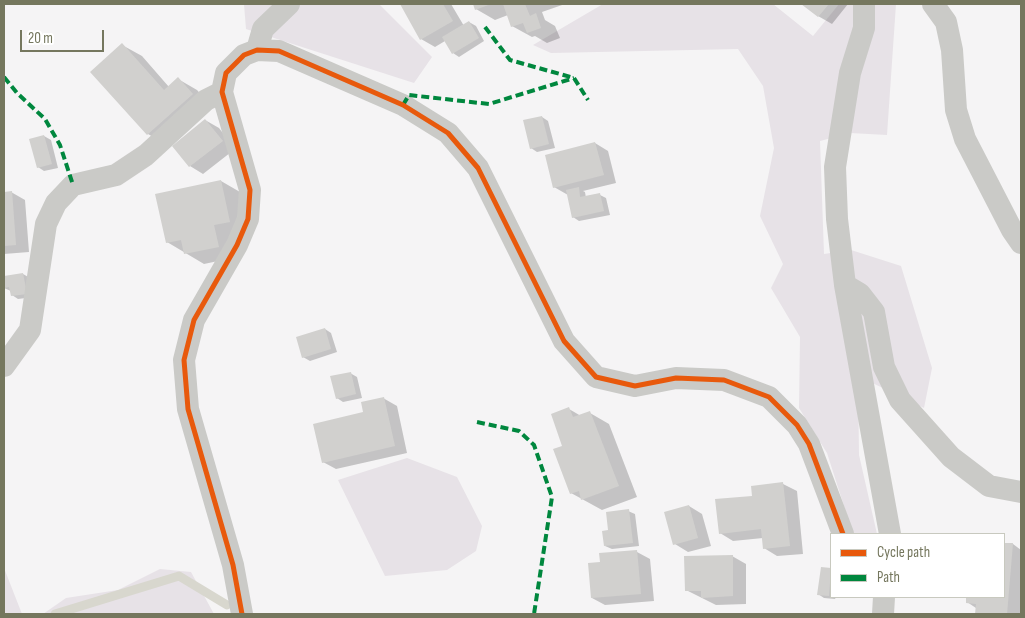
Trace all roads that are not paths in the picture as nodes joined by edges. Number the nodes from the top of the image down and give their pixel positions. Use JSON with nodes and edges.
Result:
{"nodes":[{"id":1,"x":289,"y":4,"type":"edge"},
{"id":2,"x":864,"y":4,"type":"edge"},
{"id":3,"x":933,"y":4,"type":"edge"},
{"id":4,"x":257,"y":50,"type":"junction"},
{"id":5,"x":222,"y":92,"type":"junction"},
{"id":6,"x":1021,"y":243,"type":"edge"},
{"id":7,"x":845,"y":285,"type":"junction"},
{"id":8,"x":4,"y":366,"type":"edge"},
{"id":9,"x":1021,"y":492,"type":"edge"},
{"id":10,"x":843,"y":533,"type":"edge"},
{"id":11,"x":890,"y":533,"type":"edge"},
{"id":12,"x":884,"y":598,"type":"edge"},
{"id":13,"x":242,"y":614,"type":"edge"},
{"id":14,"x":883,"y":614,"type":"edge"}],
"edges":[{"from":1,"to":4,"type":"street"},
{"from":2,"to":7,"type":"street"},
{"from":3,"to":6,"type":"street"},
{"from":4,"to":5,"type":"street"},
{"from":4,"to":10,"type":"street"},
{"from":5,"to":8,"type":"street"},
{"from":5,"to":13,"type":"street"},
{"from":7,"to":9,"type":"street"},
{"from":7,"to":11,"type":"street"},
{"from":12,"to":14,"type":"street"}]}
